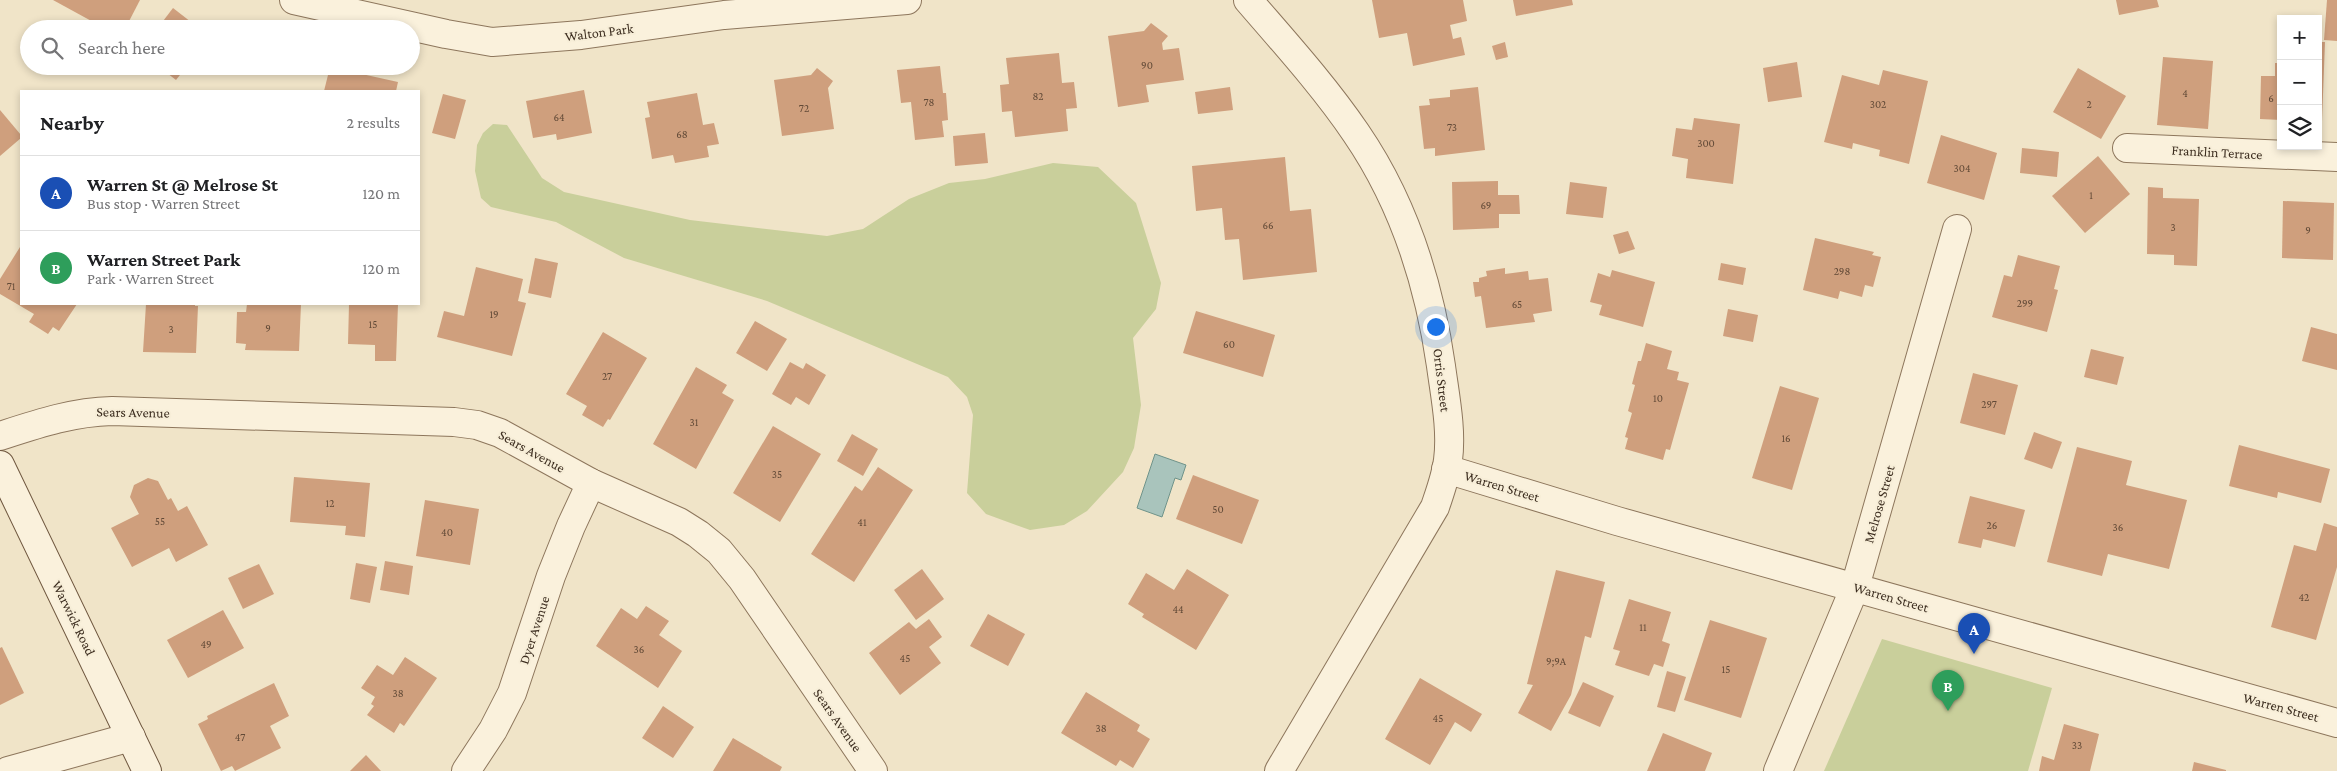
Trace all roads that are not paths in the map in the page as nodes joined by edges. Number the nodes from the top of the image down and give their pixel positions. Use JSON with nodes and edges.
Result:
{"nodes":[{"id":1,"x":294,"y":0,"type":"edge"},
{"id":2,"x":907,"y":0,"type":"edge"},
{"id":3,"x":1248,"y":0,"type":"edge"},
{"id":4,"x":383,"y":20,"type":"edge"},
{"id":5,"x":420,"y":28,"type":"edge"},
{"id":6,"x":2127,"y":148,"type":"dead end"},
{"id":7,"x":2337,"y":157,"type":"edge"},
{"id":8,"x":1957,"y":229,"type":"dead end"},
{"id":9,"x":0,"y":436,"type":"edge"},
{"id":10,"x":0,"y":465,"type":"edge"},
{"id":11,"x":1446,"y":470,"type":"junction"},
{"id":12,"x":591,"y":483,"type":"junction"},
{"id":13,"x":1855,"y":587,"type":"junction"},
{"id":14,"x":2337,"y":723,"type":"edge"},
{"id":15,"x":131,"y":737,"type":"junction"},
{"id":16,"x":8,"y":771,"type":"edge"},
{"id":17,"x":148,"y":771,"type":"edge"},
{"id":18,"x":466,"y":771,"type":"edge"},
{"id":19,"x":873,"y":771,"type":"edge"},
{"id":20,"x":1279,"y":771,"type":"edge"},
{"id":21,"x":1778,"y":771,"type":"edge"}],
"edges":[{"from":1,"to":4,"type":"street","name":"Walton Park"},
{"from":2,"to":5,"type":"street","name":"Walton Park"},
{"from":3,"to":11,"type":"street","name":"Orris Street"},
{"from":6,"to":7,"type":"street","name":"Franklin Terrace"},
{"from":8,"to":13,"type":"street","name":"Melrose Street"},
{"from":9,"to":12,"type":"street","name":"Sears Avenue"},
{"from":10,"to":15,"type":"street","name":"Warwick Road"},
{"from":11,"to":13,"type":"street","name":"Warren Street"},
{"from":11,"to":20,"type":"street","name":"Orris Street"},
{"from":12,"to":18,"type":"street","name":"Dyer Avenue"},
{"from":12,"to":19,"type":"street","name":"Sears Avenue"},
{"from":13,"to":14,"type":"street","name":"Warren Street"},
{"from":13,"to":21,"type":"street","name":"Melrose Street"},
{"from":15,"to":16,"type":"street"},
{"from":15,"to":17,"type":"street","name":"Warwick Road"}]}
